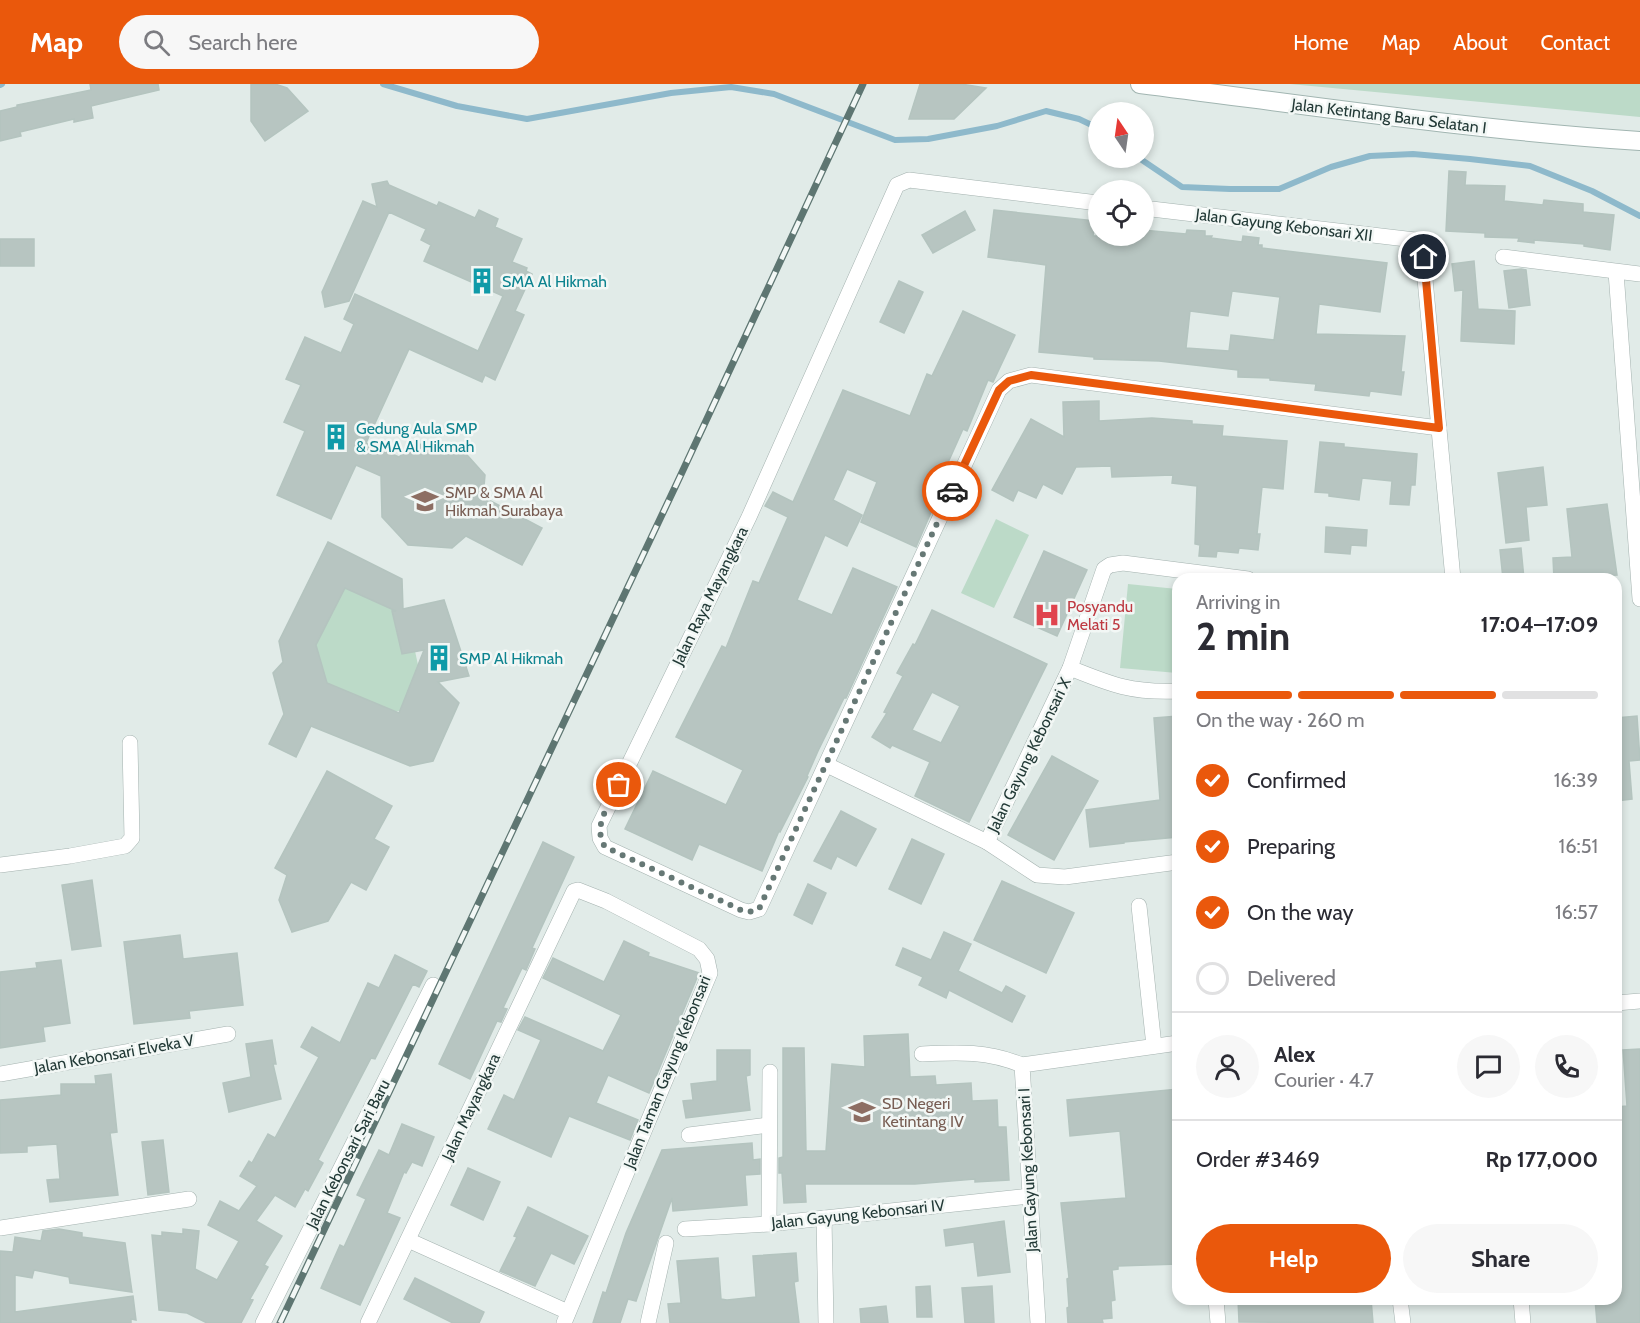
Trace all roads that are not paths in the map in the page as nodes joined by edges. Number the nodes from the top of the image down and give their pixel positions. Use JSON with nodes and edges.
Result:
{"nodes":[{"id":1,"x":1140,"y":84,"type":"edge"},
{"id":2,"x":1640,"y":141,"type":"edge"},
{"id":3,"x":1088,"y":201,"type":"edge"},
{"id":4,"x":1154,"y":209,"type":"edge"},
{"id":5,"x":1503,"y":257,"type":"dead end"},
{"id":6,"x":1616,"y":272,"type":"junction"},
{"id":7,"x":1640,"y":274,"type":"edge"},
{"id":8,"x":1439,"y":428,"type":"junction"},
{"id":9,"x":1636,"y":484,"type":"edge"},
{"id":10,"x":1201,"y":573,"type":"edge"},
{"id":11,"x":1452,"y":573,"type":"edge"},
{"id":12,"x":1640,"y":600,"type":"edge"},
{"id":13,"x":1071,"y":668,"type":"junction"},
{"id":14,"x":1172,"y":691,"type":"edge"},
{"id":15,"x":130,"y":743,"type":"dead end"},
{"id":16,"x":827,"y":765,"type":"junction"},
{"id":17,"x":987,"y":842,"type":"junction"},
{"id":18,"x":1172,"y":863,"type":"edge"},
{"id":19,"x":0,"y":865,"type":"edge"},
{"id":20,"x":574,"y":891,"type":"joint"},
{"id":21,"x":1139,"y":906,"type":"dead end"},
{"id":22,"x":433,"y":985,"type":"dead end"},
{"id":23,"x":1640,"y":1001,"type":"edge"},
{"id":24,"x":1622,"y":1002,"type":"edge"},
{"id":25,"x":228,"y":1034,"type":"dead end"},
{"id":26,"x":1172,"y":1044,"type":"edge"},
{"id":27,"x":1154,"y":1046,"type":"junction"},
{"id":28,"x":922,"y":1053,"type":"dead end"},
{"id":29,"x":1022,"y":1065,"type":"junction"},
{"id":30,"x":770,"y":1072,"type":"dead end"},
{"id":31,"x":0,"y":1074,"type":"edge"},
{"id":32,"x":769,"y":1125,"type":"junction"},
{"id":33,"x":689,"y":1135,"type":"dead end"},
{"id":34,"x":1030,"y":1196,"type":"junction"},
{"id":35,"x":189,"y":1199,"type":"dead end"},
{"id":36,"x":824,"y":1218,"type":"junction"},
{"id":37,"x":769,"y":1224,"type":"junction"},
{"id":38,"x":0,"y":1228,"type":"edge"},
{"id":39,"x":685,"y":1229,"type":"dead end"},
{"id":40,"x":408,"y":1240,"type":"junction"},
{"id":41,"x":666,"y":1243,"type":"dead end"},
{"id":42,"x":1216,"y":1305,"type":"edge"},
{"id":43,"x":1401,"y":1305,"type":"edge"},
{"id":44,"x":1522,"y":1305,"type":"edge"},
{"id":45,"x":566,"y":1317,"type":"edge"},
{"id":46,"x":263,"y":1323,"type":"edge"},
{"id":47,"x":368,"y":1323,"type":"edge"},
{"id":48,"x":648,"y":1323,"type":"edge"},
{"id":49,"x":826,"y":1323,"type":"edge"},
{"id":50,"x":1038,"y":1323,"type":"edge"},
{"id":51,"x":1218,"y":1323,"type":"edge"},
{"id":52,"x":1403,"y":1323,"type":"edge"},
{"id":53,"x":1523,"y":1323,"type":"edge"}],
"edges":[{"from":1,"to":2,"type":"street","name":"Jalan Ketintang Baru Selatan I"},
{"from":3,"to":16,"type":"street","name":"Jalan Raya Mayangkara"},
{"from":4,"to":8,"type":"street","name":"Jalan Gayung Kebonsari XII"},
{"from":5,"to":6,"type":"street"},
{"from":6,"to":7,"type":"street"},
{"from":6,"to":9,"type":"street"},
{"from":8,"to":11,"type":"street"},
{"from":8,"to":16,"type":"street"},
{"from":9,"to":12,"type":"street"},
{"from":10,"to":13,"type":"street","name":"Jalan Gayung Kebonsari X"},
{"from":13,"to":14,"type":"street","name":"Jalan Gayung Kebonsari X"},
{"from":13,"to":17,"type":"street","name":"Jalan Gayung Kebonsari X"},
{"from":15,"to":19,"type":"street"},
{"from":16,"to":17,"type":"street","name":"Jalan Gayung Kebonsari X"},
{"from":17,"to":18,"type":"street","name":"Jalan Gayung Kebonsari X"},
{"from":20,"to":40,"type":"street","name":"Jalan Mayangkara"},
{"from":20,"to":45,"type":"street","name":"Jalan Taman Gayung Kebonsari"},
{"from":21,"to":27,"type":"street"},
{"from":22,"to":46,"type":"street","name":"Jalan Kebonsari Sari Baru"},
{"from":23,"to":24,"type":"street"},
{"from":25,"to":31,"type":"street","name":"Jalan Kebonsari Elveka V"},
{"from":26,"to":27,"type":"street","name":"Jalan Gayung Kebonsari I"},
{"from":27,"to":29,"type":"street","name":"Jalan Gayung Kebonsari I"},
{"from":28,"to":29,"type":"street"},
{"from":29,"to":34,"type":"street","name":"Jalan Gayung Kebonsari I"},
{"from":30,"to":32,"type":"street"},
{"from":32,"to":33,"type":"street"},
{"from":32,"to":37,"type":"street"},
{"from":34,"to":36,"type":"street","name":"Jalan Gayung Kebonsari IV"},
{"from":34,"to":50,"type":"street","name":"Jalan Gayung Kebonsari I"},
{"from":35,"to":38,"type":"street"},
{"from":36,"to":37,"type":"street","name":"Jalan Gayung Kebonsari IV"},
{"from":36,"to":49,"type":"street"},
{"from":37,"to":39,"type":"street","name":"Jalan Gayung Kebonsari IV"},
{"from":40,"to":45,"type":"street"},
{"from":40,"to":47,"type":"street","name":"Jalan Mayangkara"},
{"from":41,"to":48,"type":"street"},
{"from":42,"to":51,"type":"street"},
{"from":43,"to":52,"type":"street"},
{"from":44,"to":53,"type":"street"}]}
